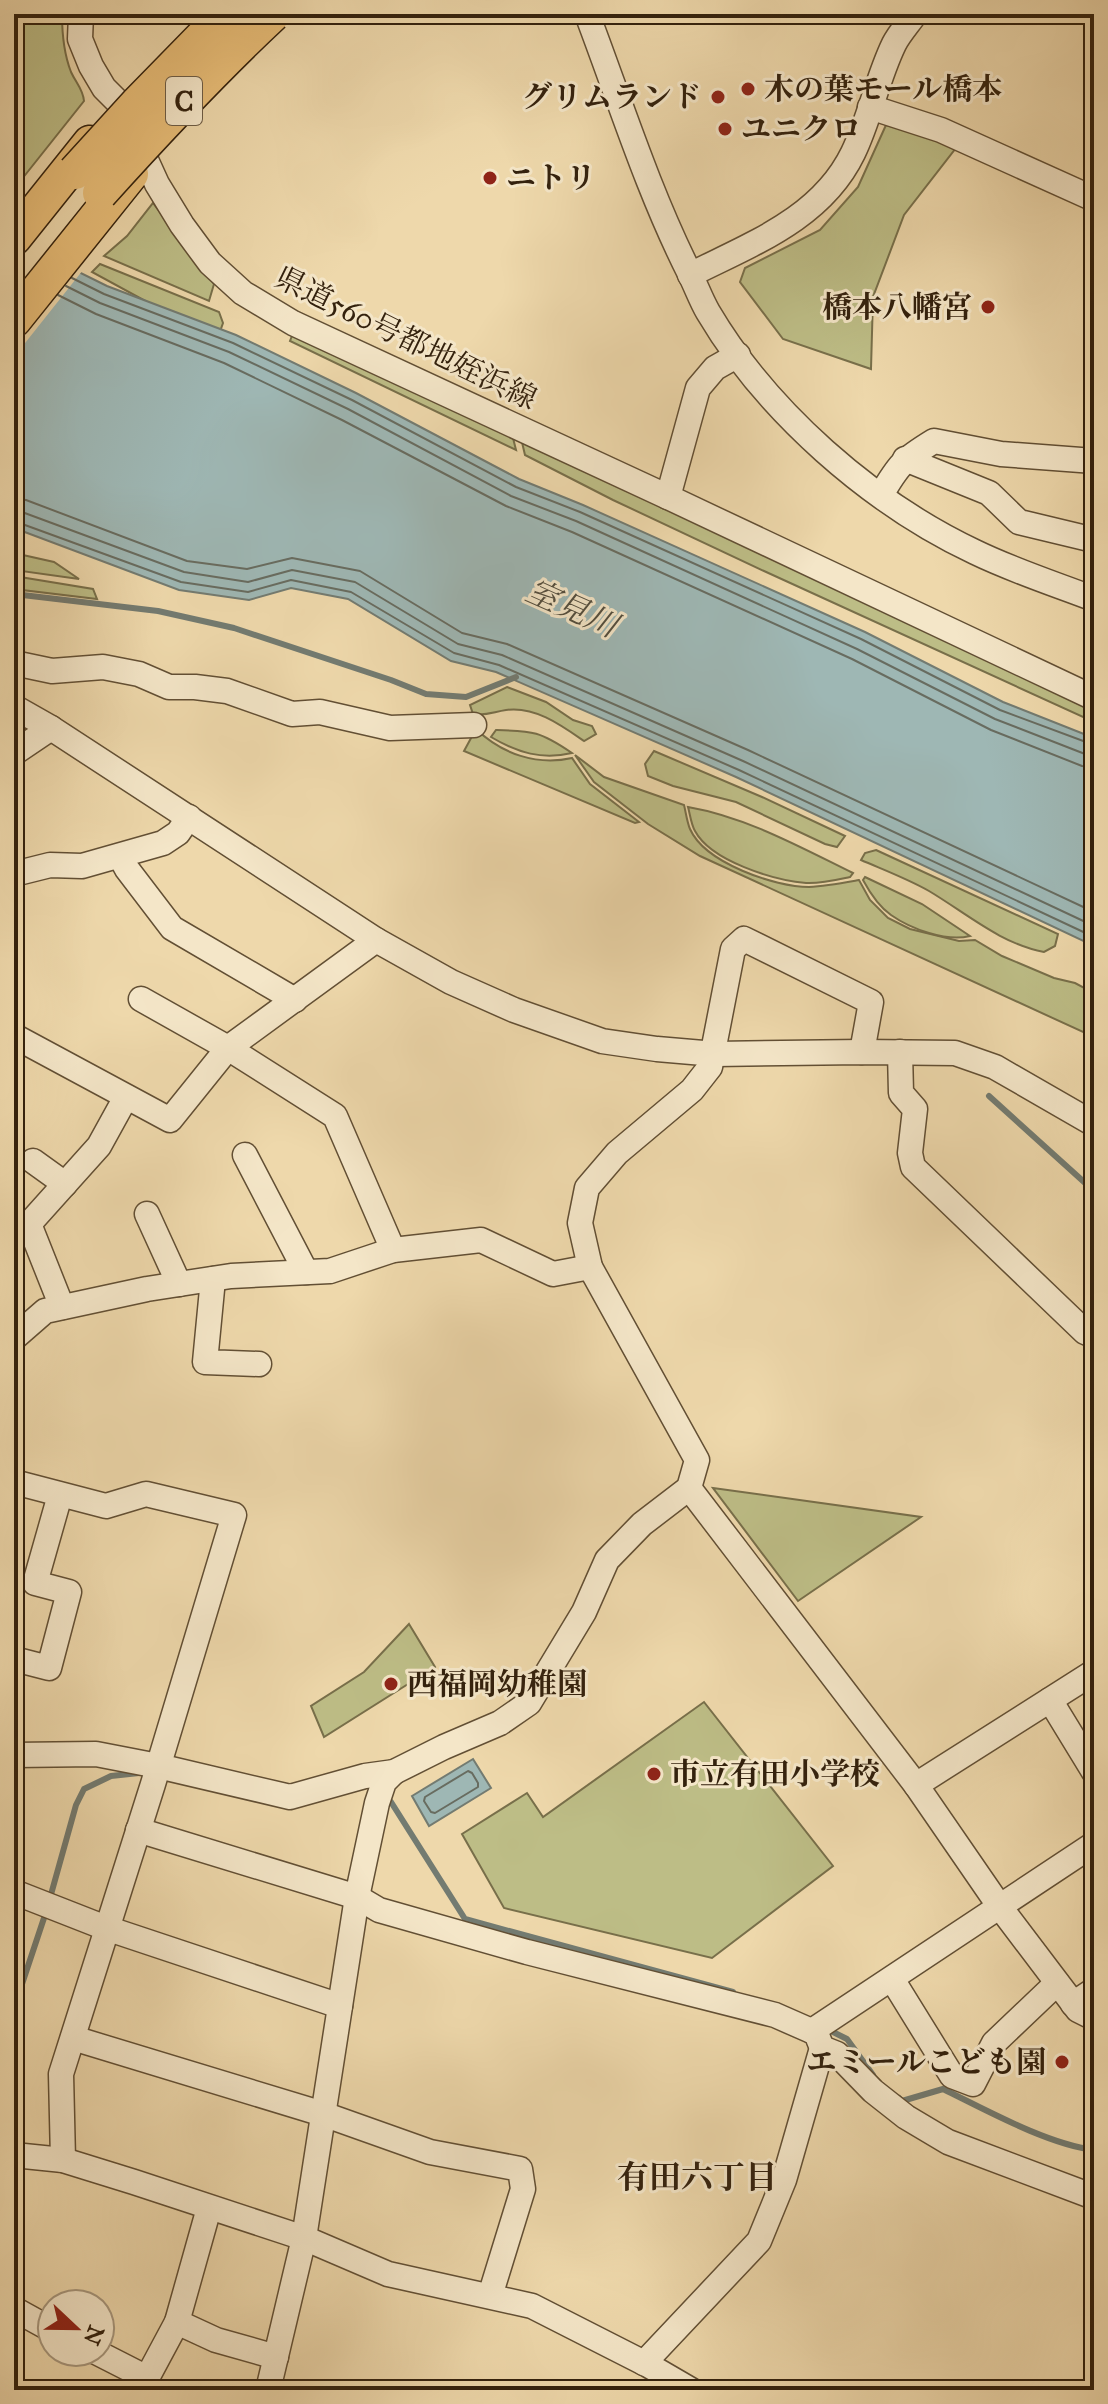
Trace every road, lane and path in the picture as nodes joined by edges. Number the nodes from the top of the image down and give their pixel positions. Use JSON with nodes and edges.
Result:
{"nodes":[{"id":1,"x":81,"y":14,"type":"edge"},
{"id":2,"x":210,"y":14,"type":"edge"},
{"id":3,"x":225,"y":14,"type":"edge"},
{"id":4,"x":273,"y":14,"type":"edge"},
{"id":5,"x":285,"y":14,"type":"edge"},
{"id":6,"x":587,"y":14,"type":"edge"},
{"id":7,"x":915,"y":14,"type":"edge"},
{"id":8,"x":252,"y":45,"type":"junction"},
{"id":9,"x":121,"y":105,"type":"junction"},
{"id":10,"x":870,"y":107,"type":"junction"},
{"id":11,"x":144,"y":157,"type":"junction"},
{"id":12,"x":1094,"y":199,"type":"edge"},
{"id":13,"x":53,"y":200,"type":"junction"},
{"id":14,"x":14,"y":238,"type":"edge"},
{"id":15,"x":14,"y":248,"type":"edge"},
{"id":16,"x":14,"y":257,"type":"edge"},
{"id":17,"x":690,"y":275,"type":"junction"},
{"id":18,"x":14,"y":300,"type":"edge"},
{"id":19,"x":14,"y":320,"type":"edge"},
{"id":20,"x":738,"y":355,"type":"junction"},
{"id":21,"x":905,"y":459,"type":"junction"},
{"id":22,"x":1094,"y":461,"type":"edge"},
{"id":23,"x":881,"y":495,"type":"junction"},
{"id":24,"x":668,"y":497,"type":"junction"},
{"id":25,"x":1094,"y":540,"type":"edge"},
{"id":26,"x":1094,"y":599,"type":"edge"},
{"id":27,"x":14,"y":663,"type":"edge"},
{"id":28,"x":1094,"y":698,"type":"edge"},
{"id":29,"x":14,"y":707,"type":"edge"},
{"id":30,"x":474,"y":725,"type":"dead end"},
{"id":31,"x":51,"y":728,"type":"junction"},
{"id":32,"x":14,"y":753,"type":"edge"},
{"id":33,"x":189,"y":817,"type":"junction"},
{"id":34,"x":120,"y":856,"type":"junction"},
{"id":35,"x":14,"y":874,"type":"edge"},
{"id":36,"x":376,"y":940,"type":"junction"},
{"id":37,"x":141,"y":999,"type":"dead end"},
{"id":38,"x":295,"y":1000,"type":"junction"},
{"id":39,"x":14,"y":1036,"type":"edge"},
{"id":40,"x":228,"y":1048,"type":"junction"},
{"id":41,"x":862,"y":1052,"type":"junction"},
{"id":42,"x":900,"y":1052,"type":"junction"},
{"id":43,"x":715,"y":1054,"type":"junction"},
{"id":44,"x":126,"y":1097,"type":"junction"},
{"id":45,"x":1094,"y":1124,"type":"edge"},
{"id":46,"x":245,"y":1155,"type":"dead end"},
{"id":47,"x":33,"y":1161,"type":"dead end"},
{"id":48,"x":65,"y":1184,"type":"junction"},
{"id":49,"x":147,"y":1214,"type":"dead end"},
{"id":50,"x":393,"y":1250,"type":"junction"},
{"id":51,"x":590,"y":1267,"type":"junction"},
{"id":52,"x":306,"y":1272,"type":"junction"},
{"id":53,"x":213,"y":1279,"type":"junction"},
{"id":54,"x":179,"y":1284,"type":"junction"},
{"id":55,"x":62,"y":1307,"type":"junction"},
{"id":56,"x":17,"y":1331,"type":"edge"},
{"id":57,"x":1094,"y":1336,"type":"edge"},
{"id":58,"x":259,"y":1364,"type":"dead end"},
{"id":59,"x":14,"y":1482,"type":"edge"},
{"id":60,"x":689,"y":1488,"type":"junction"},
{"id":61,"x":60,"y":1495,"type":"junction"},
{"id":62,"x":14,"y":1659,"type":"edge"},
{"id":63,"x":1094,"y":1672,"type":"edge"},
{"id":64,"x":1050,"y":1700,"type":"junction"},
{"id":65,"x":14,"y":1755,"type":"edge"},
{"id":66,"x":1094,"y":1772,"type":"edge"},
{"id":67,"x":156,"y":1775,"type":"junction"},
{"id":68,"x":916,"y":1785,"type":"junction"},
{"id":69,"x":385,"y":1786,"type":"junction"},
{"id":70,"x":138,"y":1830,"type":"junction"},
{"id":71,"x":1094,"y":1844,"type":"edge"},
{"id":72,"x":19,"y":1894,"type":"edge"},
{"id":73,"x":357,"y":1897,"type":"junction"},
{"id":74,"x":1000,"y":1907,"type":"junction"},
{"id":75,"x":106,"y":1928,"type":"junction"},
{"id":76,"x":892,"y":1979,"type":"junction"},
{"id":77,"x":1057,"y":1983,"type":"junction"},
{"id":78,"x":1094,"y":1990,"type":"edge"},
{"id":79,"x":1073,"y":2004,"type":"junction"},
{"id":80,"x":340,"y":2006,"type":"junction"},
{"id":81,"x":1094,"y":2018,"type":"edge"},
{"id":82,"x":821,"y":2033,"type":"junction"},
{"id":83,"x":73,"y":2038,"type":"junction"},
{"id":84,"x":323,"y":2114,"type":"junction"},
{"id":85,"x":14,"y":2155,"type":"edge"},
{"id":86,"x":63,"y":2160,"type":"junction"},
{"id":87,"x":1094,"y":2197,"type":"edge"},
{"id":88,"x":209,"y":2208,"type":"junction"},
{"id":89,"x":304,"y":2238,"type":"junction"},
{"id":90,"x":490,"y":2296,"type":"junction"},
{"id":91,"x":14,"y":2309,"type":"edge"},
{"id":92,"x":36,"y":2321,"type":"edge"},
{"id":93,"x":177,"y":2322,"type":"junction"},
{"id":94,"x":276,"y":2357,"type":"junction"},
{"id":95,"x":116,"y":2362,"type":"edge"},
{"id":96,"x":644,"y":2363,"type":"junction"},
{"id":97,"x":268,"y":2390,"type":"edge"},
{"id":98,"x":691,"y":2390,"type":"edge"}],
"edges":[{"from":1,"to":9,"type":"street","name":"県道560号都地姪浜線"},
{"from":2,"to":9,"type":"highway"},
{"from":3,"to":15,"type":"highway","number":"C","bridge":true},
{"from":4,"to":18,"type":"highway","number":"C","bridge":true},
{"from":5,"to":8,"type":"highway"},
{"from":6,"to":17,"type":"street"},
{"from":7,"to":10,"type":"street"},
{"from":8,"to":9,"type":"highway"},
{"from":8,"to":11,"type":"highway"},
{"from":9,"to":11,"type":"street","name":"県道560号都地姪浜線"},
{"from":9,"to":13,"type":"highway"},
{"from":10,"to":12,"type":"street"},
{"from":10,"to":17,"type":"street"},
{"from":11,"to":13,"type":"highway"},
{"from":11,"to":19,"type":"highway"},
{"from":11,"to":24,"type":"street","name":"県道560号都地姪浜線"},
{"from":13,"to":14,"type":"highway"},
{"from":13,"to":16,"type":"highway"},
{"from":17,"to":20,"type":"street"},
{"from":20,"to":23,"type":"street"},
{"from":20,"to":24,"type":"street"},
{"from":21,"to":22,"type":"street"},
{"from":21,"to":23,"type":"street"},
{"from":21,"to":25,"type":"street"},
{"from":23,"to":26,"type":"street"},
{"from":24,"to":28,"type":"street","name":"県道560号都地姪浜線"},
{"from":27,"to":30,"type":"street"},
{"from":29,"to":31,"type":"street"},
{"from":31,"to":32,"type":"street"},
{"from":31,"to":33,"type":"street"},
{"from":33,"to":34,"type":"street"},
{"from":33,"to":36,"type":"street"},
{"from":34,"to":35,"type":"street"},
{"from":34,"to":38,"type":"street"},
{"from":36,"to":38,"type":"street"},
{"from":36,"to":43,"type":"street"},
{"from":37,"to":40,"type":"street"},
{"from":38,"to":40,"type":"street"},
{"from":39,"to":44,"type":"street"},
{"from":40,"to":44,"type":"street"},
{"from":40,"to":50,"type":"street"},
{"from":41,"to":42,"type":"street"},
{"from":41,"to":43,"type":"street"},
{"from":41,"to":43,"type":"street"},
{"from":42,"to":45,"type":"street"},
{"from":42,"to":57,"type":"street"},
{"from":43,"to":51,"type":"street"},
{"from":44,"to":48,"type":"street"},
{"from":46,"to":52,"type":"street"},
{"from":47,"to":48,"type":"street"},
{"from":48,"to":55,"type":"street"},
{"from":49,"to":54,"type":"street"},
{"from":50,"to":51,"type":"street"},
{"from":50,"to":52,"type":"street"},
{"from":51,"to":60,"type":"street"},
{"from":52,"to":53,"type":"street"},
{"from":53,"to":54,"type":"street"},
{"from":53,"to":58,"type":"street"},
{"from":54,"to":55,"type":"street"},
{"from":55,"to":56,"type":"street"},
{"from":59,"to":61,"type":"street"},
{"from":60,"to":68,"type":"street"},
{"from":60,"to":69,"type":"street"},
{"from":61,"to":62,"type":"street"},
{"from":61,"to":67,"type":"street"},
{"from":63,"to":64,"type":"street"},
{"from":64,"to":66,"type":"street"},
{"from":64,"to":68,"type":"street"},
{"from":65,"to":67,"type":"street"},
{"from":67,"to":69,"type":"street"},
{"from":67,"to":70,"type":"street"},
{"from":68,"to":74,"type":"street"},
{"from":69,"to":73,"type":"street"},
{"from":70,"to":73,"type":"street"},
{"from":70,"to":75,"type":"street"},
{"from":71,"to":74,"type":"street"},
{"from":72,"to":75,"type":"street"},
{"from":73,"to":80,"type":"street"},
{"from":73,"to":82,"type":"street"},
{"from":74,"to":76,"type":"street"},
{"from":74,"to":77,"type":"street"},
{"from":75,"to":80,"type":"street"},
{"from":75,"to":83,"type":"street"},
{"from":76,"to":77,"type":"street"},
{"from":76,"to":82,"type":"street"},
{"from":77,"to":79,"type":"street"},
{"from":78,"to":79,"type":"street"},
{"from":79,"to":81,"type":"street"},
{"from":80,"to":84,"type":"street"},
{"from":82,"to":87,"type":"street"},
{"from":82,"to":96,"type":"street"},
{"from":83,"to":84,"type":"street"},
{"from":83,"to":86,"type":"street"},
{"from":84,"to":89,"type":"street"},
{"from":84,"to":90,"type":"street"},
{"from":85,"to":86,"type":"street"},
{"from":86,"to":88,"type":"street"},
{"from":88,"to":89,"type":"street"},
{"from":88,"to":93,"type":"street"},
{"from":89,"to":90,"type":"street"},
{"from":89,"to":94,"type":"street"},
{"from":90,"to":96,"type":"street"},
{"from":91,"to":92,"type":"street"},
{"from":93,"to":94,"type":"street"},
{"from":93,"to":95,"type":"street"},
{"from":94,"to":97,"type":"street"},
{"from":96,"to":98,"type":"street"}]}
